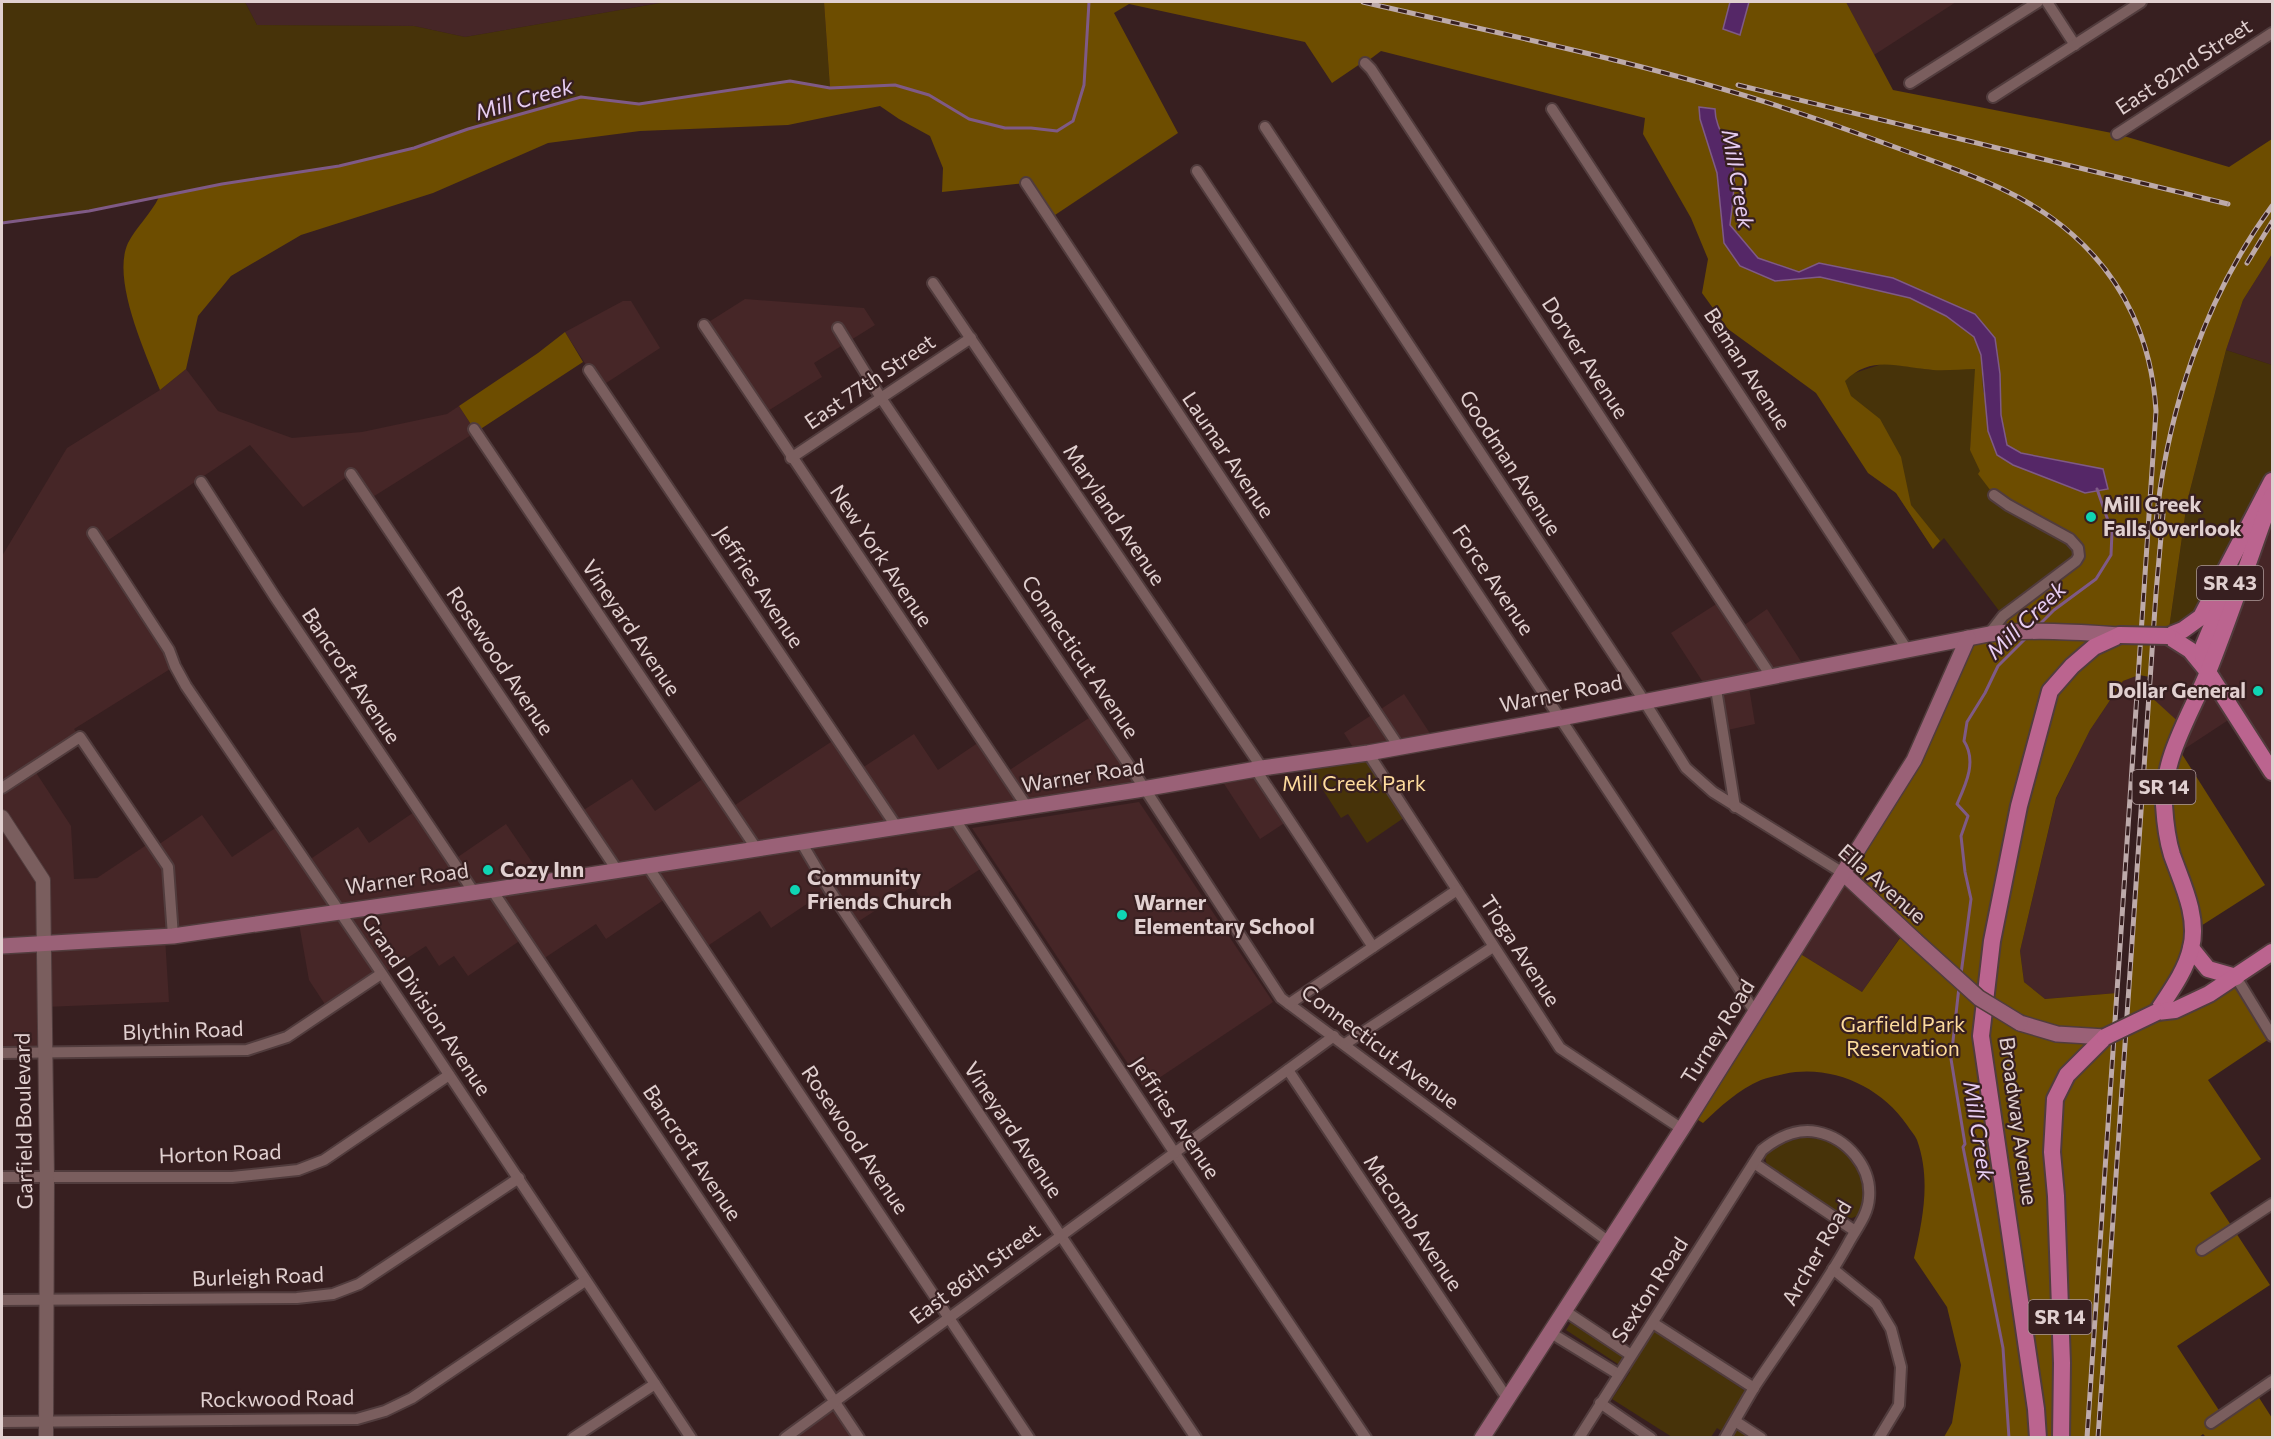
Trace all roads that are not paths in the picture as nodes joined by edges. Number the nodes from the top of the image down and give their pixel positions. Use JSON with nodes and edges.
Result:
{"nodes":[{"id":1,"x":2038,"y":2,"type":"edge"},
{"id":2,"x":2047,"y":2,"type":"edge"},
{"id":3,"x":2141,"y":2,"type":"edge"},
{"id":4,"x":2272,"y":33,"type":"edge"},
{"id":5,"x":2075,"y":45,"type":"junction"},
{"id":6,"x":1365,"y":63,"type":"dead end"},
{"id":7,"x":1910,"y":83,"type":"dead end"},
{"id":8,"x":1993,"y":98,"type":"dead end"},
{"id":9,"x":1552,"y":109,"type":"dead end"},
{"id":10,"x":1265,"y":127,"type":"dead end"},
{"id":11,"x":2117,"y":134,"type":"dead end"},
{"id":12,"x":1197,"y":171,"type":"dead end"},
{"id":13,"x":1026,"y":183,"type":"dead end"},
{"id":14,"x":933,"y":283,"type":"dead end"},
{"id":15,"x":704,"y":325,"type":"dead end"},
{"id":16,"x":838,"y":328,"type":"dead end"},
{"id":17,"x":971,"y":338,"type":"junction"},
{"id":18,"x":589,"y":370,"type":"dead end"},
{"id":19,"x":881,"y":398,"type":"junction"},
{"id":20,"x":474,"y":429,"type":"dead end"},
{"id":21,"x":791,"y":458,"type":"junction"},
{"id":22,"x":351,"y":474,"type":"dead end"},
{"id":23,"x":201,"y":482,"type":"dead end"},
{"id":24,"x":2270,"y":491,"type":"edge"},
{"id":25,"x":1994,"y":495,"type":"dead end"},
{"id":26,"x":93,"y":533,"type":"dead end"},
{"id":27,"x":1989,"y":634,"type":"junction"},
{"id":28,"x":2120,"y":635,"type":"junction"},
{"id":29,"x":2168,"y":636,"type":"junction"},
{"id":30,"x":1968,"y":638,"type":"junction"},
{"id":31,"x":1908,"y":651,"type":"junction"},
{"id":32,"x":2208,"y":672,"type":"junction"},
{"id":33,"x":1771,"y":676,"type":"junction"},
{"id":34,"x":1716,"y":689,"type":"junction"},
{"id":35,"x":1644,"y":701,"type":"junction"},
{"id":36,"x":1561,"y":718,"type":"junction"},
{"id":37,"x":1399,"y":747,"type":"junction"},
{"id":38,"x":1368,"y":753,"type":"junction"},
{"id":39,"x":1259,"y":769,"type":"junction"},
{"id":40,"x":2272,"y":772,"type":"edge"},
{"id":41,"x":2,"y":788,"type":"edge"},
{"id":42,"x":1145,"y":789,"type":"junction"},
{"id":43,"x":1027,"y":807,"type":"junction"},
{"id":44,"x":1736,"y":807,"type":"junction"},
{"id":45,"x":2,"y":817,"type":"edge"},
{"id":46,"x":954,"y":819,"type":"junction"},
{"id":47,"x":896,"y":826,"type":"junction"},
{"id":48,"x":801,"y":842,"type":"junction"},
{"id":49,"x":756,"y":849,"type":"junction"},
{"id":50,"x":647,"y":865,"type":"junction"},
{"id":51,"x":617,"y":870,"type":"junction"},
{"id":52,"x":1843,"y":873,"type":"junction"},
{"id":53,"x":492,"y":890,"type":"junction"},
{"id":54,"x":1456,"y":890,"type":"junction"},
{"id":55,"x":472,"y":891,"type":"junction"},
{"id":56,"x":339,"y":912,"type":"junction"},
{"id":57,"x":173,"y":936,"type":"junction"},
{"id":58,"x":44,"y":945,"type":"junction"},
{"id":59,"x":2,"y":946,"type":"edge"},
{"id":60,"x":1373,"y":947,"type":"junction"},
{"id":61,"x":1493,"y":947,"type":"junction"},
{"id":62,"x":2191,"y":948,"type":"junction"},
{"id":63,"x":2272,"y":952,"type":"edge"},
{"id":64,"x":381,"y":974,"type":"junction"},
{"id":65,"x":2236,"y":977,"type":"junction"},
{"id":66,"x":1289,"y":1004,"type":"junction"},
{"id":67,"x":1755,"y":1012,"type":"junction"},
{"id":68,"x":2157,"y":1012,"type":"junction"},
{"id":69,"x":1334,"y":1036,"type":"junction"},
{"id":70,"x":2272,"y":1036,"type":"edge"},
{"id":71,"x":2105,"y":1037,"type":"junction"},
{"id":72,"x":1345,"y":1044,"type":"junction"},
{"id":73,"x":2,"y":1053,"type":"edge"},
{"id":74,"x":44,"y":1053,"type":"junction"},
{"id":75,"x":1288,"y":1070,"type":"junction"},
{"id":76,"x":449,"y":1076,"type":"junction"},
{"id":77,"x":1682,"y":1129,"type":"junction"},
{"id":78,"x":1174,"y":1152,"type":"junction"},
{"id":79,"x":1754,"y":1163,"type":"junction"},
{"id":80,"x":2,"y":1177,"type":"edge"},
{"id":81,"x":47,"y":1177,"type":"junction"},
{"id":82,"x":519,"y":1178,"type":"junction"},
{"id":83,"x":2272,"y":1204,"type":"edge"},
{"id":84,"x":1855,"y":1231,"type":"junction"},
{"id":85,"x":1060,"y":1235,"type":"junction"},
{"id":86,"x":1609,"y":1242,"type":"junction"},
{"id":87,"x":2202,"y":1250,"type":"dead end"},
{"id":88,"x":1833,"y":1269,"type":"junction"},
{"id":89,"x":585,"y":1281,"type":"junction"},
{"id":90,"x":2,"y":1299,"type":"edge"},
{"id":91,"x":46,"y":1299,"type":"junction"},
{"id":92,"x":1565,"y":1311,"type":"junction"},
{"id":93,"x":949,"y":1317,"type":"junction"},
{"id":94,"x":1653,"y":1323,"type":"junction"},
{"id":95,"x":1551,"y":1333,"type":"junction"},
{"id":96,"x":1631,"y":1355,"type":"junction"},
{"id":97,"x":1618,"y":1374,"type":"junction"},
{"id":98,"x":2272,"y":1381,"type":"edge"},
{"id":99,"x":655,"y":1384,"type":"junction"},
{"id":100,"x":1754,"y":1388,"type":"junction"},
{"id":101,"x":1507,"y":1398,"type":"junction"},
{"id":102,"x":835,"y":1401,"type":"junction"},
{"id":103,"x":1600,"y":1403,"type":"junction"},
{"id":104,"x":46,"y":1421,"type":"junction"},
{"id":105,"x":1735,"y":1421,"type":"junction"},
{"id":106,"x":2,"y":1422,"type":"edge"},
{"id":107,"x":2211,"y":1423,"type":"dead end"},
{"id":108,"x":46,"y":1437,"type":"edge"},
{"id":109,"x":573,"y":1437,"type":"edge"},
{"id":110,"x":691,"y":1437,"type":"edge"},
{"id":111,"x":785,"y":1437,"type":"edge"},
{"id":112,"x":859,"y":1437,"type":"edge"},
{"id":113,"x":1029,"y":1437,"type":"edge"},
{"id":114,"x":1196,"y":1437,"type":"edge"},
{"id":115,"x":1366,"y":1437,"type":"edge"},
{"id":116,"x":1482,"y":1437,"type":"edge"},
{"id":117,"x":1579,"y":1437,"type":"edge"},
{"id":118,"x":1651,"y":1437,"type":"edge"},
{"id":119,"x":1725,"y":1437,"type":"edge"},
{"id":120,"x":1761,"y":1437,"type":"edge"},
{"id":121,"x":1879,"y":1437,"type":"edge"},
{"id":122,"x":2038,"y":1437,"type":"edge"},
{"id":123,"x":2061,"y":1437,"type":"edge"}],
"edges":[{"from":1,"to":7,"type":"street"},
{"from":2,"to":5,"type":"street"},
{"from":3,"to":5,"type":"street"},
{"from":4,"to":11,"type":"street","name":"East 82nd Street"},
{"from":5,"to":8,"type":"street"},
{"from":6,"to":33,"type":"street","name":"Dorver Avenue"},
{"from":9,"to":31,"type":"street","name":"Beman Avenue"},
{"from":10,"to":35,"type":"street","name":"Goodman Avenue"},
{"from":12,"to":36,"type":"street","name":"Force Avenue"},
{"from":13,"to":37,"type":"street","name":"Laumar Avenue"},
{"from":14,"to":17,"type":"street","name":"Maryland Avenue"},
{"from":15,"to":21,"type":"street","name":"New York Avenue"},
{"from":16,"to":19,"type":"street","name":"Connecticut Avenue"},
{"from":17,"to":19,"type":"street","name":"East 77th Street"},
{"from":17,"to":39,"type":"street","name":"Maryland Avenue"},
{"from":18,"to":47,"type":"street","name":"Jeffries Avenue"},
{"from":19,"to":21,"type":"street","name":"East 77th Street"},
{"from":19,"to":42,"type":"street","name":"Connecticut Avenue"},
{"from":20,"to":49,"type":"street","name":"Vineyard Avenue"},
{"from":21,"to":43,"type":"street","name":"New York Avenue"},
{"from":22,"to":51,"type":"street","name":"Rosewood Avenue"},
{"from":23,"to":55,"type":"street","name":"Bancroft Avenue"},
{"from":24,"to":29,"type":"main road","number":"SR 14"},
{"from":24,"to":32,"type":"main road","number":"SR 43"},
{"from":25,"to":27,"type":"street"},
{"from":26,"to":56,"type":"street","name":"Grand Division Avenue"},
{"from":27,"to":28,"type":"main road","name":"Warner Road"},
{"from":27,"to":30,"type":"main road","name":"Warner Road"},
{"from":28,"to":29,"type":"main road","name":"Warner Road","number":"SR 14","bridge":true},
{"from":28,"to":122,"type":"main road","name":"Broadway Avenue","number":"SR 14"},
{"from":29,"to":32,"type":"main road"},
{"from":30,"to":31,"type":"main road","name":"Warner Road"},
{"from":30,"to":52,"type":"main road","name":"Turney Road"},
{"from":31,"to":33,"type":"main road","name":"Warner Road"},
{"from":32,"to":40,"type":"main road","number":"SR 43"},
{"from":32,"to":62,"type":"main road","number":"SR 14"},
{"from":33,"to":34,"type":"main road","name":"Warner Road"},
{"from":34,"to":35,"type":"main road","name":"Warner Road"},
{"from":34,"to":44,"type":"street"},
{"from":35,"to":36,"type":"main road","name":"Warner Road"},
{"from":35,"to":44,"type":"street","name":"Goodman Avenue"},
{"from":36,"to":37,"type":"main road","name":"Warner Road"},
{"from":36,"to":67,"type":"street","name":"Force Avenue"},
{"from":37,"to":38,"type":"main road","name":"Warner Road"},
{"from":38,"to":39,"type":"main road","name":"Warner Road"},
{"from":38,"to":54,"type":"street","name":"Tioga Avenue"},
{"from":39,"to":42,"type":"main road","name":"Warner Road"},
{"from":39,"to":60,"type":"street","name":"Maryland Avenue"},
{"from":41,"to":57,"type":"street"},
{"from":42,"to":43,"type":"main road","name":"Warner Road"},
{"from":42,"to":66,"type":"street","name":"Connecticut Avenue"},
{"from":43,"to":46,"type":"main road","name":"Warner Road"},
{"from":44,"to":52,"type":"street","name":"Ella Avenue"},
{"from":45,"to":58,"type":"street","name":"Garfield Boulevard"},
{"from":46,"to":47,"type":"main road","name":"Warner Road"},
{"from":46,"to":78,"type":"street","name":"Jeffries Avenue"},
{"from":47,"to":48,"type":"main road","name":"Warner Road"},
{"from":48,"to":49,"type":"main road","name":"Warner Road"},
{"from":48,"to":85,"type":"street","name":"Vineyard Avenue"},
{"from":49,"to":50,"type":"main road","name":"Warner Road"},
{"from":50,"to":51,"type":"main road","name":"Warner Road"},
{"from":50,"to":93,"type":"street","name":"Rosewood Avenue"},
{"from":51,"to":53,"type":"main road","name":"Warner Road"},
{"from":52,"to":67,"type":"main road","name":"Turney Road"},
{"from":52,"to":71,"type":"main road","name":"Ella Avenue","bridge":true},
{"from":53,"to":55,"type":"main road","name":"Warner Road"},
{"from":53,"to":102,"type":"street","name":"Bancroft Avenue"},
{"from":54,"to":60,"type":"street"},
{"from":54,"to":61,"type":"street","name":"Tioga Avenue"},
{"from":55,"to":56,"type":"main road","name":"Warner Road"},
{"from":56,"to":57,"type":"main road","name":"Warner Road"},
{"from":56,"to":64,"type":"street","name":"Grand Division Avenue"},
{"from":57,"to":58,"type":"main road","name":"Warner Road"},
{"from":58,"to":59,"type":"main road","name":"Warner Road"},
{"from":58,"to":74,"type":"street","name":"Garfield Boulevard"},
{"from":60,"to":66,"type":"street"},
{"from":61,"to":72,"type":"street"},
{"from":61,"to":77,"type":"street","name":"Tioga Avenue"},
{"from":62,"to":65,"type":"main road"},
{"from":62,"to":68,"type":"main road","number":"SR 14"},
{"from":63,"to":65,"type":"main road","name":"Broadway Avenue"},
{"from":64,"to":74,"type":"street","name":"Blythin Road"},
{"from":64,"to":76,"type":"street","name":"Grand Division Avenue"},
{"from":65,"to":68,"type":"main road","name":"Broadway Avenue"},
{"from":65,"to":70,"type":"street"},
{"from":66,"to":69,"type":"street","name":"Connecticut Avenue"},
{"from":67,"to":77,"type":"main road","name":"Turney Road"},
{"from":68,"to":71,"type":"main road","name":"Broadway Avenue","number":"SR 14","bridge":true},
{"from":69,"to":72,"type":"street","name":"Connecticut Avenue"},
{"from":69,"to":75,"type":"street","name":"East 86th Street"},
{"from":71,"to":123,"type":"main road","name":"Broadway Avenue","number":"SR 14"},
{"from":72,"to":86,"type":"street","name":"Connecticut Avenue"},
{"from":73,"to":74,"type":"street","name":"Blythin Road"},
{"from":74,"to":81,"type":"street","name":"Garfield Boulevard"},
{"from":75,"to":78,"type":"street","name":"East 86th Street"},
{"from":75,"to":101,"type":"street","name":"Macomb Avenue"},
{"from":76,"to":81,"type":"street","name":"Horton Road"},
{"from":76,"to":82,"type":"street","name":"Grand Division Avenue"},
{"from":77,"to":86,"type":"main road","name":"Turney Road"},
{"from":78,"to":85,"type":"street","name":"East 86th Street"},
{"from":78,"to":115,"type":"street","name":"Jeffries Avenue"},
{"from":79,"to":84,"type":"street"},
{"from":79,"to":84,"type":"street","name":"Archer Road"},
{"from":79,"to":94,"type":"street","name":"Sexton Road"},
{"from":80,"to":81,"type":"street","name":"Horton Road"},
{"from":81,"to":91,"type":"street","name":"Garfield Boulevard"},
{"from":82,"to":89,"type":"street","name":"Grand Division Avenue"},
{"from":82,"to":91,"type":"street","name":"Burleigh Road"},
{"from":83,"to":87,"type":"street"},
{"from":84,"to":88,"type":"street","name":"Archer Road"},
{"from":85,"to":93,"type":"street","name":"East 86th Street"},
{"from":85,"to":114,"type":"street","name":"Vineyard Avenue"},
{"from":86,"to":92,"type":"main road","name":"Turney Road"},
{"from":88,"to":100,"type":"street","name":"Archer Road"},
{"from":88,"to":121,"type":"street"},
{"from":89,"to":99,"type":"street","name":"Grand Division Avenue"},
{"from":89,"to":104,"type":"street","name":"Rockwood Road"},
{"from":90,"to":91,"type":"street","name":"Burleigh Road"},
{"from":91,"to":104,"type":"street","name":"Garfield Boulevard"},
{"from":92,"to":95,"type":"main road","name":"Turney Road"},
{"from":92,"to":96,"type":"street"},
{"from":93,"to":102,"type":"street","name":"East 86th Street"},
{"from":93,"to":113,"type":"street","name":"Rosewood Avenue"},
{"from":94,"to":96,"type":"street","name":"Sexton Road"},
{"from":94,"to":100,"type":"street"},
{"from":95,"to":97,"type":"street"},
{"from":95,"to":101,"type":"main road","name":"Turney Road"},
{"from":96,"to":97,"type":"street","name":"Sexton Road"},
{"from":97,"to":103,"type":"street","name":"Sexton Road"},
{"from":98,"to":107,"type":"street"},
{"from":99,"to":109,"type":"street"},
{"from":99,"to":110,"type":"street","name":"Grand Division Avenue"},
{"from":100,"to":105,"type":"street","name":"Archer Road"},
{"from":101,"to":116,"type":"main road","name":"Turney Road"},
{"from":102,"to":111,"type":"street","name":"East 86th Street"},
{"from":102,"to":112,"type":"street","name":"Bancroft Avenue"},
{"from":103,"to":117,"type":"street","name":"Sexton Road"},
{"from":103,"to":118,"type":"street"},
{"from":104,"to":106,"type":"street","name":"Rockwood Road"},
{"from":104,"to":108,"type":"street","name":"Garfield Boulevard"},
{"from":105,"to":119,"type":"street","name":"Archer Road"},
{"from":105,"to":120,"type":"street"}]}
